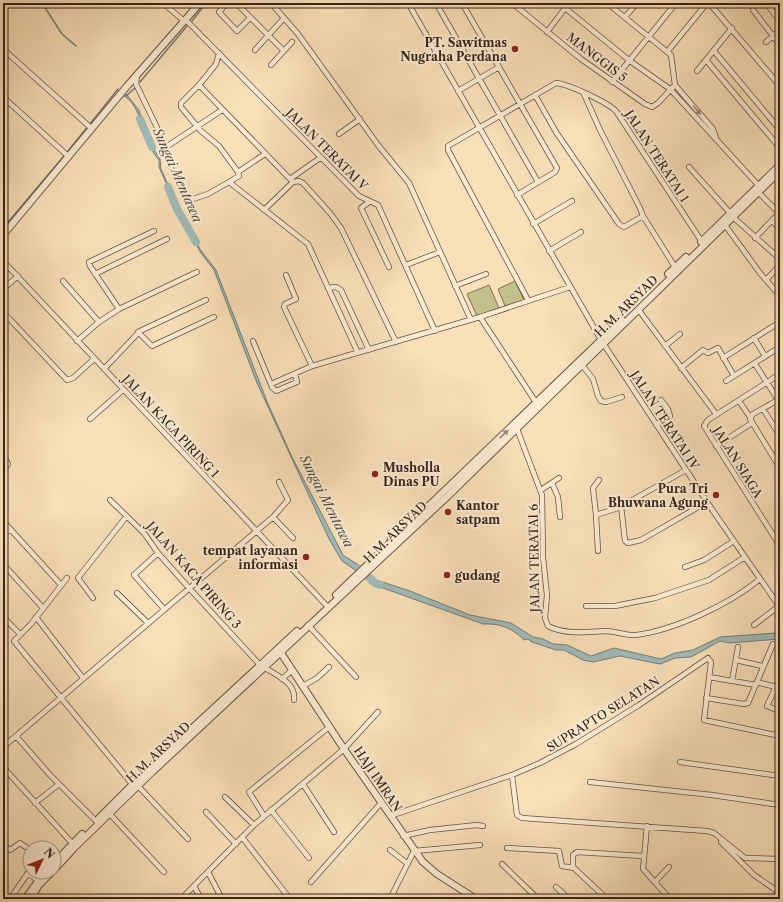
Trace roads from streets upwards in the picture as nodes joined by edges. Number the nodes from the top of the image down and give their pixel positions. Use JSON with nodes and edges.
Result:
{"nodes":[{"id":1,"x":163,"y":3,"type":"edge"},
{"id":2,"x":200,"y":3,"type":"edge"},
{"id":3,"x":227,"y":3,"type":"edge"},
{"id":4,"x":236,"y":3,"type":"edge"},
{"id":5,"x":271,"y":3,"type":"edge"},
{"id":6,"x":408,"y":3,"type":"edge"},
{"id":7,"x":436,"y":3,"type":"edge"},
{"id":8,"x":462,"y":3,"type":"edge"},
{"id":9,"x":512,"y":3,"type":"edge"},
{"id":10,"x":569,"y":3,"type":"edge"},
{"id":11,"x":608,"y":3,"type":"edge"},
{"id":12,"x":637,"y":3,"type":"edge"},
{"id":13,"x":676,"y":3,"type":"edge"},
{"id":14,"x":708,"y":3,"type":"edge"},
{"id":15,"x":766,"y":3,"type":"edge"},
{"id":16,"x":565,"y":8,"type":"junction"},
{"id":17,"x":753,"y":10,"type":"dead end"},
{"id":18,"x":625,"y":17,"type":"junction"},
{"id":19,"x":250,"y":18,"type":"junction"},
{"id":20,"x":284,"y":18,"type":"junction"},
{"id":21,"x":779,"y":19,"type":"edge"},
{"id":22,"x":185,"y":20,"type":"junction"},
{"id":23,"x":732,"y":28,"type":"junction"},
{"id":24,"x":780,"y":30,"type":"edge"},
{"id":25,"x":547,"y":32,"type":"junction"},
{"id":26,"x":268,"y":36,"type":"junction"},
{"id":27,"x":773,"y":36,"type":"junction"},
{"id":28,"x":649,"y":37,"type":"junction"},
{"id":29,"x":292,"y":42,"type":"dead end"},
{"id":30,"x":766,"y":42,"type":"dead end"},
{"id":31,"x":780,"y":45,"type":"edge"},
{"id":32,"x":3,"y":49,"type":"edge"},
{"id":33,"x":255,"y":50,"type":"dead end"},
{"id":34,"x":284,"y":51,"type":"junction"},
{"id":35,"x":714,"y":51,"type":"junction"},
{"id":36,"x":667,"y":52,"type":"junction"},
{"id":37,"x":219,"y":53,"type":"junction"},
{"id":38,"x":630,"y":60,"type":"junction"},
{"id":39,"x":706,"y":60,"type":"junction"},
{"id":40,"x":271,"y":65,"type":"dead end"},
{"id":41,"x":499,"y":67,"type":"junction"},
{"id":42,"x":697,"y":71,"type":"dead end"},
{"id":43,"x":137,"y":75,"type":"junction"},
{"id":44,"x":479,"y":79,"type":"junction"},
{"id":45,"x":612,"y":82,"type":"junction"},
{"id":46,"x":199,"y":85,"type":"junction"},
{"id":47,"x":675,"y":85,"type":"junction"},
{"id":48,"x":780,"y":86,"type":"edge"},
{"id":49,"x":670,"y":89,"type":"junction"},
{"id":50,"x":458,"y":91,"type":"junction"},
{"id":51,"x":584,"y":94,"type":"junction"},
{"id":52,"x":535,"y":95,"type":"junction"},
{"id":53,"x":3,"y":97,"type":"edge"},
{"id":54,"x":520,"y":104,"type":"junction"},
{"id":55,"x":222,"y":110,"type":"junction"},
{"id":56,"x":499,"y":116,"type":"junction"},
{"id":57,"x":360,"y":118,"type":"junction"},
{"id":58,"x":198,"y":127,"type":"junction"},
{"id":59,"x":91,"y":128,"type":"junction"},
{"id":60,"x":478,"y":128,"type":"junction"},
{"id":61,"x":780,"y":130,"type":"edge"},
{"id":62,"x":340,"y":134,"type":"dead end"},
{"id":63,"x":716,"y":138,"type":"junction"},
{"id":64,"x":166,"y":148,"type":"junction"},
{"id":65,"x":780,"y":148,"type":"edge"},
{"id":66,"x":265,"y":154,"type":"junction"},
{"id":67,"x":68,"y":156,"type":"junction"},
{"id":68,"x":320,"y":158,"type":"junction"},
{"id":69,"x":780,"y":165,"type":"edge"},
{"id":70,"x":688,"y":167,"type":"dead end"},
{"id":71,"x":238,"y":172,"type":"junction"},
{"id":72,"x":779,"y":175,"type":"edge"},
{"id":73,"x":292,"y":181,"type":"junction"},
{"id":74,"x":229,"y":182,"type":"junction"},
{"id":75,"x":538,"y":182,"type":"junction"},
{"id":76,"x":759,"y":189,"type":"junction"},
{"id":77,"x":517,"y":195,"type":"junction"},
{"id":78,"x":572,"y":201,"type":"dead end"},
{"id":79,"x":369,"y":202,"type":"junction"},
{"id":80,"x":264,"y":210,"type":"junction"},
{"id":81,"x":780,"y":213,"type":"edge"},
{"id":82,"x":732,"y":215,"type":"junction"},
{"id":83,"x":643,"y":216,"type":"junction"},
{"id":84,"x":772,"y":222,"type":"junction"},
{"id":85,"x":533,"y":224,"type":"junction"},
{"id":86,"x":725,"y":225,"type":"junction"},
{"id":87,"x":780,"y":229,"type":"edge"},
{"id":88,"x":716,"y":230,"type":"junction"},
{"id":89,"x":154,"y":231,"type":"dead end"},
{"id":90,"x":581,"y":232,"type":"dead end"},
{"id":91,"x":3,"y":234,"type":"edge"},
{"id":92,"x":755,"y":238,"type":"junction"},
{"id":93,"x":167,"y":239,"type":"dead end"},
{"id":94,"x":702,"y":242,"type":"junction"},
{"id":95,"x":549,"y":250,"type":"junction"},
{"id":96,"x":440,"y":252,"type":"junction"},
{"id":97,"x":780,"y":259,"type":"edge"},
{"id":98,"x":3,"y":261,"type":"edge"},
{"id":99,"x":406,"y":265,"type":"junction"},
{"id":100,"x":780,"y":265,"type":"edge"},
{"id":101,"x":389,"y":267,"type":"dead end"},
{"id":102,"x":675,"y":267,"type":"junction"},
{"id":103,"x":197,"y":272,"type":"dead end"},
{"id":104,"x":95,"y":274,"type":"junction"},
{"id":105,"x":486,"y":274,"type":"dead end"},
{"id":106,"x":286,"y":275,"type":"dead end"},
{"id":107,"x":18,"y":276,"type":"junction"},
{"id":108,"x":766,"y":280,"type":"junction"},
{"id":109,"x":63,"y":281,"type":"dead end"},
{"id":110,"x":455,"y":286,"type":"junction"},
{"id":111,"x":570,"y":287,"type":"junction"},
{"id":112,"x":328,"y":288,"type":"junction"},
{"id":113,"x":3,"y":289,"type":"edge"},
{"id":114,"x":780,"y":296,"type":"edge"},
{"id":115,"x":206,"y":300,"type":"dead end"},
{"id":116,"x":528,"y":300,"type":"junction"},
{"id":117,"x":119,"y":309,"type":"junction"},
{"id":118,"x":638,"y":310,"type":"junction"},
{"id":119,"x":3,"y":312,"type":"edge"},
{"id":120,"x":214,"y":317,"type":"dead end"},
{"id":121,"x":480,"y":317,"type":"junction"},
{"id":122,"x":471,"y":320,"type":"junction"},
{"id":123,"x":99,"y":322,"type":"junction"},
{"id":124,"x":780,"y":322,"type":"edge"},
{"id":125,"x":435,"y":331,"type":"junction"},
{"id":126,"x":138,"y":332,"type":"junction"},
{"id":127,"x":680,"y":334,"type":"dead end"},
{"id":128,"x":754,"y":338,"type":"junction"},
{"id":129,"x":77,"y":341,"type":"junction"},
{"id":130,"x":253,"y":341,"type":"dead end"},
{"id":131,"x":396,"y":342,"type":"junction"},
{"id":132,"x":602,"y":342,"type":"junction"},
{"id":133,"x":665,"y":346,"type":"junction"},
{"id":134,"x":780,"y":347,"type":"edge"},
{"id":135,"x":370,"y":350,"type":"junction"},
{"id":136,"x":358,"y":353,"type":"junction"},
{"id":137,"x":766,"y":356,"type":"junction"},
{"id":138,"x":723,"y":358,"type":"junction"},
{"id":139,"x":94,"y":359,"type":"junction"},
{"id":140,"x":755,"y":364,"type":"junction"},
{"id":141,"x":582,"y":365,"type":"junction"},
{"id":142,"x":312,"y":366,"type":"junction"},
{"id":143,"x":681,"y":368,"type":"junction"},
{"id":144,"x":104,"y":369,"type":"junction"},
{"id":145,"x":295,"y":374,"type":"junction"},
{"id":146,"x":780,"y":374,"type":"edge"},
{"id":147,"x":734,"y":376,"type":"junction"},
{"id":148,"x":726,"y":381,"type":"dead end"},
{"id":149,"x":767,"y":382,"type":"junction"},
{"id":150,"x":271,"y":384,"type":"junction"},
{"id":151,"x":123,"y":390,"type":"junction"},
{"id":152,"x":622,"y":397,"type":"dead end"},
{"id":153,"x":661,"y":400,"type":"dead end"},
{"id":154,"x":739,"y":400,"type":"junction"},
{"id":155,"x":779,"y":401,"type":"edge"},
{"id":156,"x":538,"y":405,"type":"junction"},
{"id":157,"x":763,"y":409,"type":"junction"},
{"id":158,"x":716,"y":414,"type":"junction"},
{"id":159,"x":750,"y":417,"type":"junction"},
{"id":160,"x":90,"y":419,"type":"dead end"},
{"id":161,"x":752,"y":423,"type":"junction"},
{"id":162,"x":656,"y":424,"type":"junction"},
{"id":163,"x":517,"y":429,"type":"junction"},
{"id":164,"x":780,"y":436,"type":"edge"},
{"id":165,"x":716,"y":446,"type":"junction"},
{"id":166,"x":3,"y":455,"type":"edge"},
{"id":167,"x":780,"y":468,"type":"edge"},
{"id":168,"x":686,"y":470,"type":"junction"},
{"id":169,"x":3,"y":471,"type":"edge"},
{"id":170,"x":560,"y":478,"type":"dead end"},
{"id":171,"x":599,"y":480,"type":"dead end"},
{"id":172,"x":279,"y":482,"type":"dead end"},
{"id":173,"x":552,"y":483,"type":"junction"},
{"id":174,"x":541,"y":490,"type":"junction"},
{"id":175,"x":110,"y":500,"type":"dead end"},
{"id":176,"x":707,"y":502,"type":"junction"},
{"id":177,"x":621,"y":506,"type":"junction"},
{"id":178,"x":596,"y":515,"type":"junction"},
{"id":179,"x":126,"y":517,"type":"junction"},
{"id":180,"x":273,"y":517,"type":"junction"},
{"id":181,"x":560,"y":517,"type":"dead end"},
{"id":182,"x":3,"y":521,"type":"edge"},
{"id":183,"x":10,"y":529,"type":"junction"},
{"id":184,"x":256,"y":531,"type":"junction"},
{"id":185,"x":3,"y":534,"type":"edge"},
{"id":186,"x":293,"y":538,"type":"dead end"},
{"id":187,"x":734,"y":541,"type":"junction"},
{"id":188,"x":780,"y":546,"type":"edge"},
{"id":189,"x":598,"y":551,"type":"dead end"},
{"id":190,"x":158,"y":552,"type":"junction"},
{"id":191,"x":745,"y":557,"type":"junction"},
{"id":192,"x":3,"y":564,"type":"edge"},
{"id":193,"x":685,"y":567,"type":"dead end"},
{"id":194,"x":367,"y":570,"type":"junction"},
{"id":195,"x":360,"y":576,"type":"junction"},
{"id":196,"x":67,"y":578,"type":"dead end"},
{"id":197,"x":760,"y":579,"type":"junction"},
{"id":198,"x":61,"y":585,"type":"junction"},
{"id":199,"x":189,"y":588,"type":"junction"},
{"id":200,"x":118,"y":593,"type":"dead end"},
{"id":201,"x":93,"y":598,"type":"dead end"},
{"id":202,"x":326,"y":604,"type":"junction"},
{"id":203,"x":586,"y":606,"type":"dead end"},
{"id":204,"x":779,"y":606,"type":"edge"},
{"id":205,"x":43,"y":608,"type":"junction"},
{"id":206,"x":164,"y":609,"type":"junction"},
{"id":207,"x":3,"y":617,"type":"edge"},
{"id":208,"x":36,"y":617,"type":"junction"},
{"id":209,"x":148,"y":623,"type":"junction"},
{"id":210,"x":308,"y":625,"type":"junction"},
{"id":211,"x":754,"y":625,"type":"dead end"},
{"id":212,"x":20,"y":634,"type":"junction"},
{"id":213,"x":773,"y":644,"type":"dead end"},
{"id":214,"x":738,"y":647,"type":"dead end"},
{"id":215,"x":281,"y":653,"type":"junction"},
{"id":216,"x":736,"y":660,"type":"junction"},
{"id":217,"x":262,"y":666,"type":"junction"},
{"id":218,"x":762,"y":666,"type":"junction"},
{"id":219,"x":329,"y":667,"type":"dead end"},
{"id":220,"x":292,"y":670,"type":"junction"},
{"id":221,"x":356,"y":677,"type":"dead end"},
{"id":222,"x":709,"y":677,"type":"junction"},
{"id":223,"x":83,"y":678,"type":"junction"},
{"id":224,"x":282,"y":678,"type":"junction"},
{"id":225,"x":780,"y":678,"type":"edge"},
{"id":226,"x":732,"y":681,"type":"junction"},
{"id":227,"x":756,"y":684,"type":"junction"},
{"id":228,"x":303,"y":686,"type":"junction"},
{"id":229,"x":776,"y":687,"type":"junction"},
{"id":230,"x":62,"y":697,"type":"junction"},
{"id":231,"x":706,"y":698,"type":"junction"},
{"id":232,"x":294,"y":700,"type":"dead end"},
{"id":233,"x":780,"y":711,"type":"edge"},
{"id":234,"x":378,"y":712,"type":"dead end"},
{"id":235,"x":329,"y":726,"type":"junction"},
{"id":236,"x":16,"y":736,"type":"junction"},
{"id":237,"x":780,"y":736,"type":"edge"},
{"id":238,"x":3,"y":747,"type":"edge"},
{"id":239,"x":344,"y":749,"type":"junction"},
{"id":240,"x":680,"y":762,"type":"dead end"},
{"id":241,"x":3,"y":766,"type":"edge"},
{"id":242,"x":512,"y":775,"type":"junction"},
{"id":243,"x":780,"y":776,"type":"edge"},
{"id":244,"x":590,"y":782,"type":"dead end"},
{"id":245,"x":59,"y":784,"type":"junction"},
{"id":246,"x":303,"y":784,"type":"junction"},
{"id":247,"x":135,"y":785,"type":"junction"},
{"id":248,"x":225,"y":797,"type":"dead end"},
{"id":249,"x":36,"y":803,"type":"junction"},
{"id":250,"x":381,"y":803,"type":"junction"},
{"id":251,"x":780,"y":805,"type":"edge"},
{"id":252,"x":271,"y":810,"type":"junction"},
{"id":253,"x":108,"y":812,"type":"junction"},
{"id":254,"x":206,"y":812,"type":"dead end"},
{"id":255,"x":264,"y":816,"type":"junction"},
{"id":256,"x":390,"y":816,"type":"junction"},
{"id":257,"x":96,"y":821,"type":"junction"},
{"id":258,"x":254,"y":825,"type":"junction"},
{"id":259,"x":483,"y":826,"type":"dead end"},
{"id":260,"x":648,"y":826,"type":"junction"},
{"id":261,"x":334,"y":832,"type":"dead end"},
{"id":262,"x":403,"y":836,"type":"junction"},
{"id":263,"x":242,"y":837,"type":"junction"},
{"id":264,"x":718,"y":837,"type":"junction"},
{"id":265,"x":188,"y":839,"type":"dead end"},
{"id":266,"x":72,"y":843,"type":"junction"},
{"id":267,"x":22,"y":844,"type":"edge"},
{"id":268,"x":236,"y":844,"type":"junction"},
{"id":269,"x":3,"y":845,"type":"edge"},
{"id":270,"x":480,"y":845,"type":"dead end"},
{"id":271,"x":507,"y":848,"type":"dead end"},
{"id":272,"x":390,"y":850,"type":"dead end"},
{"id":273,"x":414,"y":851,"type":"junction"},
{"id":274,"x":62,"y":854,"type":"edge"},
{"id":275,"x":643,"y":856,"type":"junction"},
{"id":276,"x":309,"y":858,"type":"dead end"},
{"id":277,"x":780,"y":859,"type":"edge"},
{"id":278,"x":62,"y":861,"type":"edge"},
{"id":279,"x":408,"y":864,"type":"junction"},
{"id":280,"x":502,"y":864,"type":"dead end"},
{"id":281,"x":573,"y":867,"type":"junction"},
{"id":282,"x":670,"y":868,"type":"dead end"},
{"id":283,"x":164,"y":872,"type":"dead end"},
{"id":284,"x":208,"y":872,"type":"junction"},
{"id":285,"x":23,"y":880,"type":"edge"},
{"id":286,"x":37,"y":880,"type":"edge"},
{"id":287,"x":44,"y":880,"type":"edge"},
{"id":288,"x":311,"y":882,"type":"dead end"},
{"id":289,"x":655,"y":882,"type":"junction"},
{"id":290,"x":194,"y":886,"type":"junction"},
{"id":291,"x":556,"y":887,"type":"dead end"},
{"id":292,"x":780,"y":893,"type":"edge"},
{"id":293,"x":10,"y":899,"type":"edge"},
{"id":294,"x":25,"y":899,"type":"edge"},
{"id":295,"x":30,"y":899,"type":"edge"},
{"id":296,"x":181,"y":899,"type":"edge"},
{"id":297,"x":201,"y":899,"type":"edge"},
{"id":298,"x":222,"y":899,"type":"edge"},
{"id":299,"x":290,"y":899,"type":"edge"},
{"id":300,"x":390,"y":899,"type":"edge"},
{"id":301,"x":476,"y":899,"type":"edge"},
{"id":302,"x":538,"y":899,"type":"edge"},
{"id":303,"x":569,"y":899,"type":"edge"},
{"id":304,"x":607,"y":899,"type":"edge"},
{"id":305,"x":670,"y":899,"type":"edge"}],
"edges":[{"from":1,"to":22,"type":"street","name":"JALAN TERATAI V"},
{"from":2,"to":22,"type":"street"},
{"from":3,"to":19,"type":"street"},
{"from":4,"to":19,"type":"street"},
{"from":5,"to":20,"type":"street"},
{"from":6,"to":50,"type":"street","name":"JALAN TERATAI IV"},
{"from":7,"to":44,"type":"street"},
{"from":8,"to":41,"type":"street"},
{"from":9,"to":25,"type":"street","name":"MANGGIS 5"},
{"from":10,"to":16,"type":"street"},
{"from":11,"to":18,"type":"street"},
{"from":12,"to":18,"type":"street"},
{"from":13,"to":28,"type":"street"},
{"from":14,"to":23,"type":"street"},
{"from":14,"to":36,"type":"street"},
{"from":15,"to":21,"type":"street"},
{"from":16,"to":25,"type":"street"},
{"from":16,"to":38,"type":"street","name":"MANGGIS 5"},
{"from":17,"to":27,"type":"street"},
{"from":18,"to":28,"type":"street"},
{"from":19,"to":26,"type":"street"},
{"from":20,"to":26,"type":"street"},
{"from":20,"to":57,"type":"street"},
{"from":22,"to":37,"type":"street","name":"JALAN TERATAI V"},
{"from":22,"to":43,"type":"street"},
{"from":23,"to":35,"type":"street"},
{"from":23,"to":48,"type":"street"},
{"from":24,"to":27,"type":"street"},
{"from":25,"to":45,"type":"street","name":"MANGGIS 5"},
{"from":26,"to":33,"type":"street"},
{"from":26,"to":34,"type":"street"},
{"from":27,"to":30,"type":"street"},
{"from":27,"to":31,"type":"street"},
{"from":28,"to":36,"type":"street"},
{"from":28,"to":38,"type":"street"},
{"from":29,"to":34,"type":"street"},
{"from":32,"to":59,"type":"street"},
{"from":34,"to":40,"type":"street"},
{"from":35,"to":39,"type":"street"},
{"from":35,"to":61,"type":"street"},
{"from":36,"to":47,"type":"street"},
{"from":37,"to":46,"type":"street"},
{"from":37,"to":68,"type":"street","name":"JALAN TERATAI V"},
{"from":38,"to":45,"type":"street"},
{"from":38,"to":49,"type":"street","name":"MANGGIS 5"},
{"from":39,"to":42,"type":"street"},
{"from":39,"to":65,"type":"street"},
{"from":41,"to":44,"type":"street"},
{"from":41,"to":54,"type":"street"},
{"from":43,"to":59,"type":"street"},
{"from":43,"to":64,"type":"street"},
{"from":44,"to":50,"type":"street"},
{"from":44,"to":56,"type":"street"},
{"from":45,"to":49,"type":"street","name":"MANGGIS 5"},
{"from":46,"to":55,"type":"street"},
{"from":46,"to":58,"type":"street"},
{"from":47,"to":49,"type":"street","name":"MANGGIS 5"},
{"from":47,"to":63,"type":"street","name":"MANGGIS 5","one_way":true},
{"from":49,"to":63,"type":"street","name":"MANGGIS 5"},
{"from":50,"to":60,"type":"street","name":"JALAN TERATAI IV"},
{"from":51,"to":52,"type":"street","name":"JALAN TERATAI 1"},
{"from":51,"to":83,"type":"street"},
{"from":51,"to":94,"type":"street","name":"JALAN TERATAI 1"},
{"from":52,"to":54,"type":"street","name":"JALAN TERATAI 1"},
{"from":52,"to":83,"type":"street"},
{"from":53,"to":67,"type":"street"},
{"from":54,"to":56,"type":"street","name":"JALAN TERATAI 1"},
{"from":54,"to":75,"type":"street"},
{"from":55,"to":58,"type":"street"},
{"from":55,"to":66,"type":"street"},
{"from":56,"to":60,"type":"street","name":"JALAN TERATAI 1"},
{"from":56,"to":75,"type":"street"},
{"from":57,"to":62,"type":"street"},
{"from":57,"to":96,"type":"street"},
{"from":58,"to":64,"type":"street"},
{"from":58,"to":71,"type":"street"},
{"from":59,"to":67,"type":"street"},
{"from":60,"to":77,"type":"street","name":"JALAN TERATAI IV"},
{"from":60,"to":116,"type":"street","name":"JALAN TERATAI 1"},
{"from":63,"to":76,"type":"street","name":"MANGGIS 5"},
{"from":64,"to":74,"type":"street"},
{"from":66,"to":71,"type":"street"},
{"from":66,"to":73,"type":"street"},
{"from":67,"to":91,"type":"street"},
{"from":68,"to":73,"type":"street"},
{"from":68,"to":79,"type":"street","name":"JALAN TERATAI V"},
{"from":69,"to":76,"type":"street","name":"H.M. ARSYAD"},
{"from":70,"to":82,"type":"street"},
{"from":71,"to":74,"type":"street"},
{"from":72,"to":76,"type":"street","name":"H.M. ARSYAD"},
{"from":73,"to":80,"type":"street"},
{"from":73,"to":131,"type":"street"},
{"from":74,"to":80,"type":"street"},
{"from":75,"to":77,"type":"street"},
{"from":76,"to":81,"type":"street","name":"MANGGIS 5"},
{"from":76,"to":82,"type":"street","name":"H.M. ARSYAD"},
{"from":77,"to":85,"type":"street","name":"JALAN TERATAI IV"},
{"from":78,"to":85,"type":"street"},
{"from":79,"to":99,"type":"street","name":"JALAN TERATAI V"},
{"from":79,"to":101,"type":"street"},
{"from":80,"to":112,"type":"street"},
{"from":81,"to":84,"type":"street"},
{"from":82,"to":86,"type":"street","name":"H.M. ARSYAD"},
{"from":82,"to":88,"type":"street","name":"H.M. ARSYAD"},
{"from":82,"to":92,"type":"street"},
{"from":83,"to":102,"type":"street"},
{"from":84,"to":87,"type":"street"},
{"from":84,"to":92,"type":"street"},
{"from":85,"to":95,"type":"street","name":"JALAN TERATAI IV"},
{"from":86,"to":88,"type":"street","name":"H.M. ARSYAD"},
{"from":86,"to":108,"type":"street"},
{"from":88,"to":94,"type":"street","name":"H.M. ARSYAD"},
{"from":88,"to":118,"type":"street","name":"H.M. ARSYAD"},
{"from":89,"to":104,"type":"street"},
{"from":90,"to":95,"type":"street"},
{"from":92,"to":97,"type":"street"},
{"from":93,"to":104,"type":"street"},
{"from":94,"to":102,"type":"street","name":"H.M. ARSYAD"},
{"from":95,"to":111,"type":"street","name":"JALAN TERATAI IV"},
{"from":96,"to":99,"type":"street"},
{"from":96,"to":110,"type":"street"},
{"from":98,"to":107,"type":"street","name":"JALAN KACA PIRING 1"},
{"from":99,"to":125,"type":"street","name":"JALAN TERATAI V"},
{"from":100,"to":108,"type":"street"},
{"from":102,"to":132,"type":"street","name":"H.M. ARSYAD"},
{"from":103,"to":117,"type":"street"},
{"from":104,"to":117,"type":"street"},
{"from":105,"to":110,"type":"street"},
{"from":106,"to":142,"type":"street"},
{"from":107,"to":113,"type":"street"},
{"from":107,"to":129,"type":"street","name":"JALAN KACA PIRING 1"},
{"from":108,"to":114,"type":"street"},
{"from":109,"to":123,"type":"street"},
{"from":110,"to":122,"type":"street"},
{"from":111,"to":116,"type":"street"},
{"from":111,"to":132,"type":"street","name":"JALAN TERATAI IV"},
{"from":112,"to":135,"type":"street"},
{"from":112,"to":136,"type":"street"},
{"from":115,"to":126,"type":"street"},
{"from":116,"to":121,"type":"street"},
{"from":117,"to":123,"type":"street"},
{"from":118,"to":132,"type":"street","name":"H.M. ARSYAD"},
{"from":118,"to":133,"type":"street"},
{"from":119,"to":139,"type":"street"},
{"from":120,"to":126,"type":"street"},
{"from":121,"to":122,"type":"street"},
{"from":121,"to":156,"type":"street"},
{"from":122,"to":125,"type":"street"},
{"from":123,"to":129,"type":"street"},
{"from":124,"to":128,"type":"street"},
{"from":125,"to":131,"type":"street"},
{"from":126,"to":144,"type":"street"},
{"from":127,"to":133,"type":"street"},
{"from":128,"to":137,"type":"street"},
{"from":128,"to":138,"type":"street"},
{"from":129,"to":139,"type":"street","name":"JALAN KACA PIRING 1"},
{"from":130,"to":150,"type":"street"},
{"from":131,"to":135,"type":"street"},
{"from":132,"to":141,"type":"street","name":"H.M. ARSYAD"},
{"from":132,"to":156,"type":"street","name":"H.M. ARSYAD"},
{"from":132,"to":162,"type":"street","name":"JALAN TERATAI IV"},
{"from":133,"to":143,"type":"street"},
{"from":134,"to":137,"type":"street"},
{"from":135,"to":136,"type":"street"},
{"from":136,"to":142,"type":"street"},
{"from":137,"to":140,"type":"street"},
{"from":138,"to":143,"type":"street"},
{"from":138,"to":147,"type":"street"},
{"from":139,"to":144,"type":"street","name":"JALAN KACA PIRING 1"},
{"from":140,"to":147,"type":"street"},
{"from":140,"to":149,"type":"street"},
{"from":141,"to":152,"type":"street"},
{"from":141,"to":156,"type":"street","name":"H.M. ARSYAD"},
{"from":142,"to":145,"type":"street"},
{"from":143,"to":158,"type":"street"},
{"from":144,"to":151,"type":"street","name":"JALAN KACA PIRING 1"},
{"from":145,"to":150,"type":"street"},
{"from":145,"to":150,"type":"street"},
{"from":146,"to":149,"type":"street","name":"JALAN SIAGA"},
{"from":147,"to":148,"type":"street"},
{"from":149,"to":154,"type":"street","name":"JALAN SIAGA"},
{"from":149,"to":155,"type":"street"},
{"from":151,"to":160,"type":"street"},
{"from":151,"to":184,"type":"street","name":"JALAN KACA PIRING 1"},
{"from":153,"to":162,"type":"street"},
{"from":154,"to":158,"type":"street","name":"JALAN SIAGA"},
{"from":154,"to":159,"type":"street"},
{"from":155,"to":157,"type":"street"},
{"from":156,"to":163,"type":"street","name":"H.M. ARSYAD"},
{"from":194,"to":156,"type":"street","name":"H.M. ARSYAD","one_way":true},
{"from":157,"to":159,"type":"street"},
{"from":157,"to":164,"type":"street"},
{"from":158,"to":165,"type":"street","name":"JALAN SIAGA"},
{"from":159,"to":161,"type":"street"},
{"from":161,"to":165,"type":"street"},
{"from":161,"to":167,"type":"street"},
{"from":162,"to":168,"type":"street","name":"JALAN TERATAI IV"},
{"from":163,"to":174,"type":"street","name":"JALAN TERATAI 6"},
{"from":163,"to":194,"type":"street","name":"H.M. ARSYAD"},
{"from":165,"to":188,"type":"street","name":"JALAN SIAGA"},
{"from":166,"to":169,"type":"street"},
{"from":168,"to":176,"type":"street","name":"JALAN TERATAI IV"},
{"from":168,"to":177,"type":"street"},
{"from":170,"to":173,"type":"street"},
{"from":171,"to":178,"type":"street"},
{"from":172,"to":180,"type":"street"},
{"from":173,"to":174,"type":"street"},
{"from":173,"to":181,"type":"street"},
{"from":174,"to":197,"type":"street","name":"JALAN TERATAI 6"},
{"from":175,"to":179,"type":"street","name":"JALAN KACA PIRING 3"},
{"from":176,"to":177,"type":"street"},
{"from":176,"to":187,"type":"street","name":"JALAN TERATAI IV"},
{"from":177,"to":178,"type":"street"},
{"from":178,"to":189,"type":"street"},
{"from":179,"to":190,"type":"street","name":"JALAN KACA PIRING 3"},
{"from":179,"to":201,"type":"street"},
{"from":180,"to":184,"type":"street"},
{"from":180,"to":186,"type":"street"},
{"from":182,"to":183,"type":"street"},
{"from":183,"to":185,"type":"street"},
{"from":183,"to":198,"type":"street"},
{"from":184,"to":199,"type":"street"},
{"from":184,"to":202,"type":"street","name":"JALAN KACA PIRING 1"},
{"from":187,"to":191,"type":"street","name":"JALAN TERATAI IV"},
{"from":187,"to":193,"type":"street"},
{"from":190,"to":199,"type":"street","name":"JALAN KACA PIRING 3"},
{"from":190,"to":206,"type":"street"},
{"from":191,"to":197,"type":"street","name":"JALAN TERATAI IV"},
{"from":191,"to":203,"type":"street"},
{"from":192,"to":205,"type":"street"},
{"from":194,"to":195,"type":"street","name":"H.M. ARSYAD"},
{"from":195,"to":202,"type":"street","name":"H.M. ARSYAD"},
{"from":195,"to":210,"type":"street","name":"H.M. ARSYAD"},
{"from":196,"to":198,"type":"street"},
{"from":197,"to":204,"type":"street","name":"JALAN TERATAI IV"},
{"from":198,"to":205,"type":"street"},
{"from":199,"to":206,"type":"street"},
{"from":199,"to":217,"type":"street","name":"JALAN KACA PIRING 3"},
{"from":200,"to":209,"type":"street"},
{"from":202,"to":217,"type":"street","name":"H.M. ARSYAD"},
{"from":204,"to":211,"type":"street"},
{"from":205,"to":208,"type":"street"},
{"from":206,"to":209,"type":"street"},
{"from":207,"to":212,"type":"street"},
{"from":208,"to":212,"type":"street"},
{"from":208,"to":223,"type":"street"},
{"from":209,"to":223,"type":"street"},
{"from":210,"to":215,"type":"street","name":"H.M. ARSYAD"},
{"from":210,"to":221,"type":"street"},
{"from":212,"to":230,"type":"street"},
{"from":213,"to":218,"type":"street"},
{"from":214,"to":216,"type":"street"},
{"from":215,"to":217,"type":"street","name":"H.M. ARSYAD"},
{"from":215,"to":220,"type":"street","name":"HAJI IMRAN"},
{"from":216,"to":218,"type":"street"},
{"from":216,"to":226,"type":"street"},
{"from":217,"to":224,"type":"street","name":"JALAN KACA PIRING 3"},
{"from":217,"to":247,"type":"street","name":"H.M. ARSYAD"},
{"from":218,"to":227,"type":"street"},
{"from":219,"to":228,"type":"street"},
{"from":220,"to":224,"type":"street"},
{"from":220,"to":228,"type":"street","name":"HAJI IMRAN"},
{"from":222,"to":226,"type":"street"},
{"from":222,"to":231,"type":"street"},
{"from":222,"to":242,"type":"street","name":"SUPRAPTO SELATAN"},
{"from":223,"to":230,"type":"street"},
{"from":224,"to":232,"type":"street"},
{"from":225,"to":229,"type":"street"},
{"from":226,"to":227,"type":"street"},
{"from":227,"to":229,"type":"street"},
{"from":227,"to":231,"type":"street"},
{"from":228,"to":235,"type":"street","name":"HAJI IMRAN"},
{"from":229,"to":233,"type":"street"},
{"from":230,"to":236,"type":"street"},
{"from":230,"to":247,"type":"street"},
{"from":231,"to":237,"type":"street"},
{"from":234,"to":239,"type":"street"},
{"from":235,"to":239,"type":"street","name":"HAJI IMRAN"},
{"from":235,"to":255,"type":"street"},
{"from":236,"to":238,"type":"street"},
{"from":236,"to":245,"type":"street"},
{"from":239,"to":246,"type":"street"},
{"from":239,"to":250,"type":"street","name":"HAJI IMRAN"},
{"from":240,"to":243,"type":"street"},
{"from":241,"to":249,"type":"street"},
{"from":242,"to":256,"type":"street","name":"SUPRAPTO SELATAN"},
{"from":242,"to":260,"type":"street"},
{"from":244,"to":251,"type":"street"},
{"from":245,"to":249,"type":"street"},
{"from":245,"to":257,"type":"street"},
{"from":246,"to":252,"type":"street"},
{"from":246,"to":261,"type":"street"},
{"from":247,"to":253,"type":"street","name":"H.M. ARSYAD"},
{"from":247,"to":265,"type":"street"},
{"from":248,"to":258,"type":"street"},
{"from":249,"to":266,"type":"street"},
{"from":250,"to":256,"type":"street","name":"HAJI IMRAN"},
{"from":250,"to":288,"type":"street"},
{"from":252,"to":255,"type":"street"},
{"from":252,"to":276,"type":"street"},
{"from":253,"to":257,"type":"street","name":"H.M. ARSYAD"},
{"from":253,"to":278,"type":"street","name":"H.M. ARSYAD"},
{"from":253,"to":283,"type":"street"},
{"from":254,"to":268,"type":"street"},
{"from":255,"to":258,"type":"street"},
{"from":256,"to":262,"type":"street","name":"HAJI IMRAN"},
{"from":257,"to":266,"type":"street","name":"H.M. ARSYAD"},
{"from":258,"to":263,"type":"street"},
{"from":259,"to":262,"type":"street"},
{"from":260,"to":264,"type":"street"},
{"from":260,"to":275,"type":"street"},
{"from":262,"to":273,"type":"street","name":"HAJI IMRAN"},
{"from":263,"to":268,"type":"street"},
{"from":263,"to":299,"type":"street"},
{"from":264,"to":277,"type":"street"},
{"from":264,"to":292,"type":"street"},
{"from":266,"to":274,"type":"street","name":"H.M. ARSYAD"},
{"from":267,"to":269,"type":"street"},
{"from":268,"to":284,"type":"street"},
{"from":270,"to":273,"type":"street"},
{"from":271,"to":281,"type":"street"},
{"from":272,"to":279,"type":"street"},
{"from":273,"to":279,"type":"street"},
{"from":273,"to":301,"type":"street","name":"HAJI IMRAN"},
{"from":275,"to":281,"type":"street"},
{"from":275,"to":289,"type":"street"},
{"from":279,"to":300,"type":"street"},
{"from":280,"to":302,"type":"street"},
{"from":281,"to":304,"type":"street"},
{"from":282,"to":289,"type":"street"},
{"from":284,"to":290,"type":"street"},
{"from":284,"to":298,"type":"street"},
{"from":285,"to":293,"type":"street"},
{"from":286,"to":294,"type":"street"},
{"from":287,"to":295,"type":"street","name":"H.M. ARSYAD"},
{"from":289,"to":305,"type":"street"},
{"from":290,"to":296,"type":"street"},
{"from":290,"to":297,"type":"street"},
{"from":291,"to":303,"type":"street"}]}
